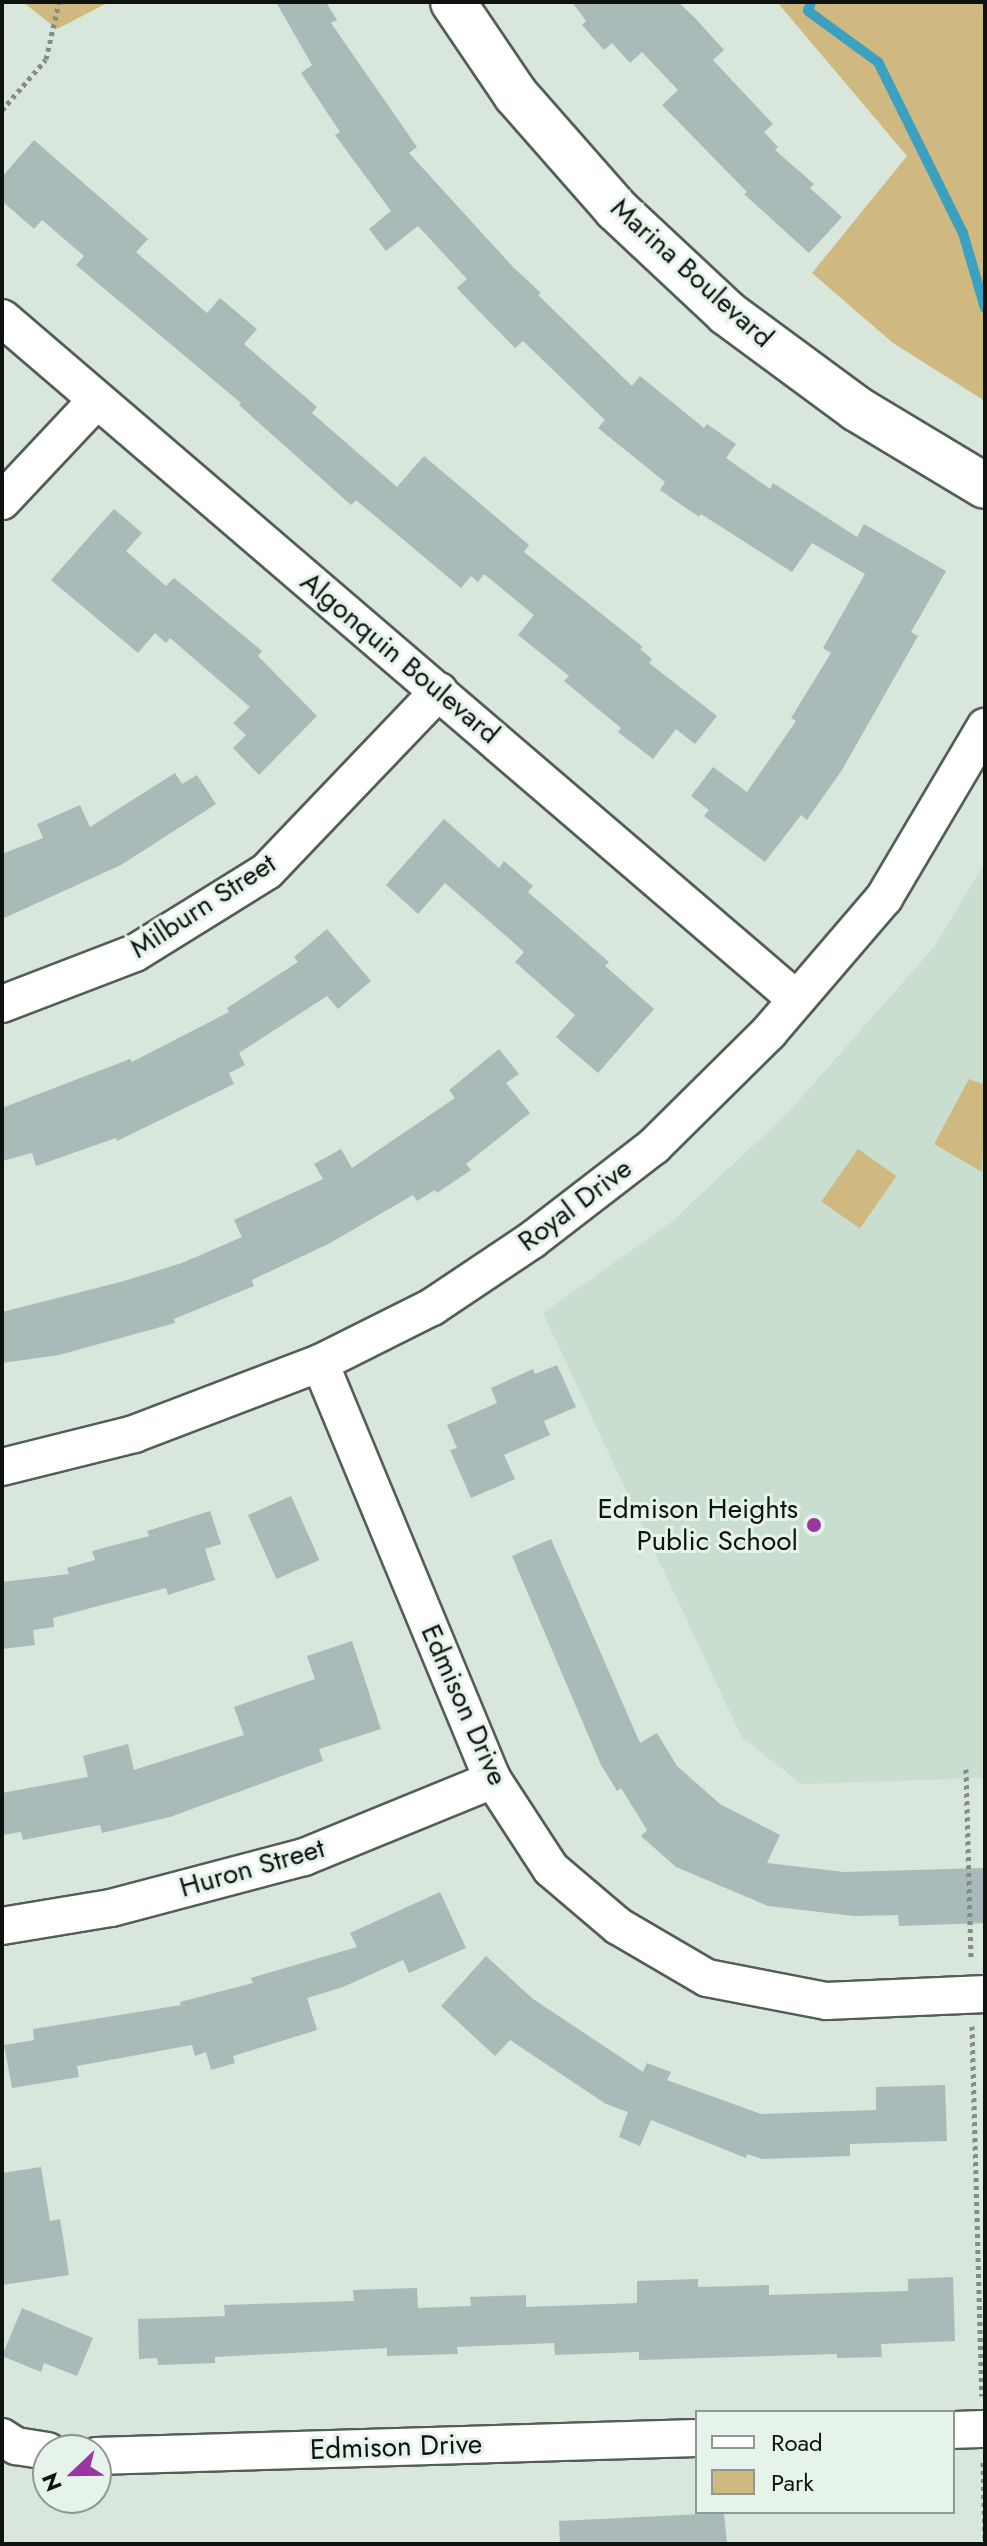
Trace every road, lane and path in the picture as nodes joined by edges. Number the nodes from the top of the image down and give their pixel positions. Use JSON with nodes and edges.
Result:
{"nodes":[{"id":1,"x":59,"y":2,"type":"edge"},
{"id":2,"x":453,"y":2,"type":"edge"},
{"id":3,"x":2,"y":110,"type":"edge"},
{"id":4,"x":2,"y":318,"type":"edge"},
{"id":5,"x":96,"y":401,"type":"junction"},
{"id":6,"x":985,"y":486,"type":"edge"},
{"id":7,"x":2,"y":501,"type":"edge"},
{"id":8,"x":439,"y":691,"type":"junction"},
{"id":9,"x":985,"y":727,"type":"edge"},
{"id":10,"x":796,"y":999,"type":"junction"},
{"id":11,"x":2,"y":1004,"type":"edge"},
{"id":12,"x":320,"y":1363,"type":"junction"},
{"id":13,"x":2,"y":1467,"type":"edge"},
{"id":14,"x":966,"y":1769,"type":"dead end"},
{"id":15,"x":493,"y":1780,"type":"junction"},
{"id":16,"x":2,"y":1926,"type":"edge"},
{"id":17,"x":978,"y":1995,"type":"edge"},
{"id":18,"x":974,"y":2430,"type":"edge"},
{"id":19,"x":2,"y":2437,"type":"edge"},
{"id":20,"x":695,"y":2438,"type":"edge"},
{"id":21,"x":32,"y":2448,"type":"edge"},
{"id":22,"x":112,"y":2456,"type":"edge"},
{"id":23,"x":985,"y":2544,"type":"edge"}],
"edges":[{"from":1,"to":3,"type":"path"},
{"from":2,"to":6,"type":"street","name":"Marina Boulevard"},
{"from":4,"to":5,"type":"street","name":"Algonquin Boulevard"},
{"from":5,"to":7,"type":"street"},
{"from":5,"to":8,"type":"street","name":"Algonquin Boulevard"},
{"from":8,"to":10,"type":"street","name":"Algonquin Boulevard"},
{"from":8,"to":11,"type":"street","name":"Milburn Street"},
{"from":9,"to":10,"type":"street","name":"Royal Drive"},
{"from":10,"to":12,"type":"street","name":"Royal Drive"},
{"from":12,"to":13,"type":"street","name":"Royal Drive"},
{"from":12,"to":15,"type":"street","name":"Edmison Drive"},
{"from":14,"to":17,"type":"path"},
{"from":15,"to":16,"type":"street","name":"Huron Street"},
{"from":15,"to":17,"type":"street","name":"Edmison Drive"},
{"from":17,"to":18,"type":"path"},
{"from":18,"to":23,"type":"path"},
{"from":19,"to":21,"type":"street"},
{"from":20,"to":22,"type":"street","name":"Edmison Drive"}]}
